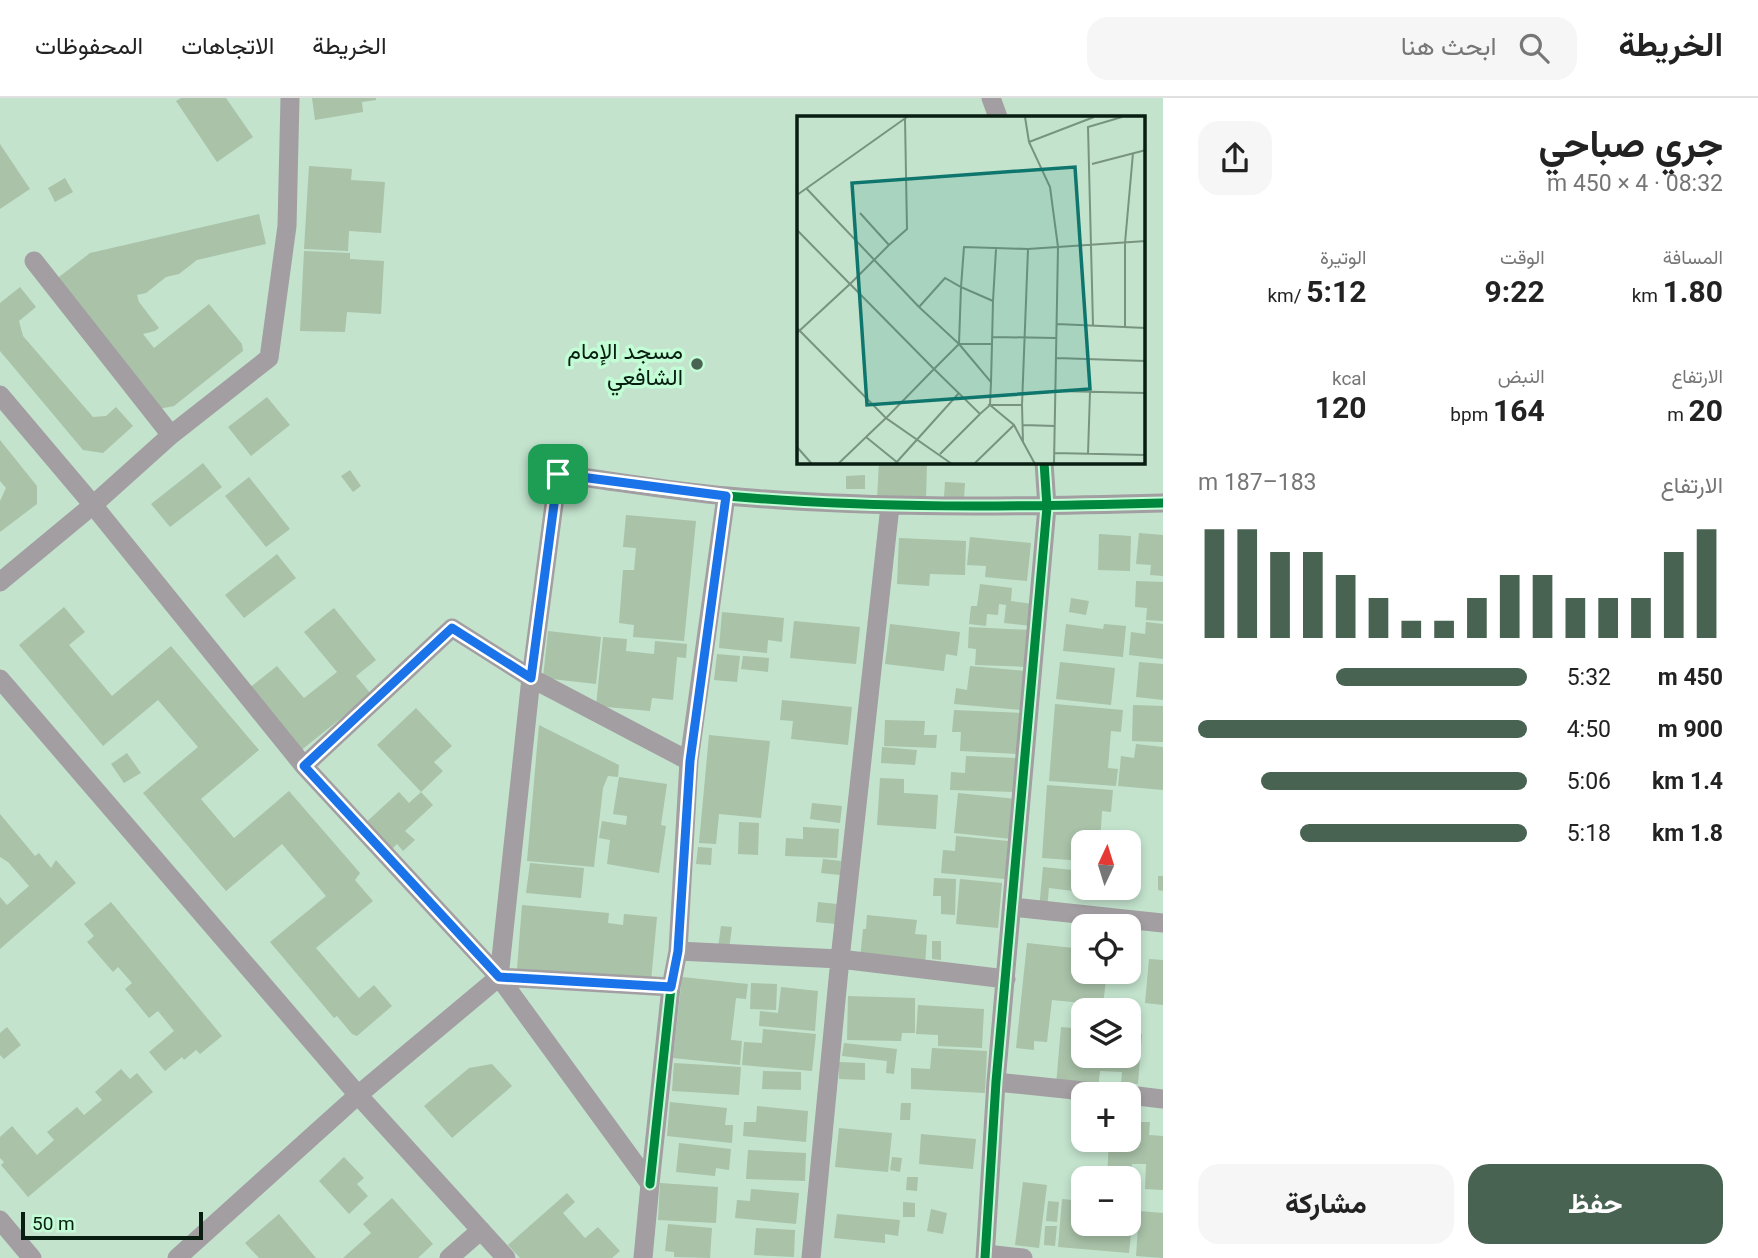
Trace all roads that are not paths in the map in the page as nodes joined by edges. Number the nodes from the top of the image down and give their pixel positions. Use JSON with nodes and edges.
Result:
{"nodes":[{"id":1,"x":290,"y":98,"type":"edge"},
{"id":2,"x":991,"y":98,"type":"edge"},
{"id":3,"x":998,"y":116,"type":"edge"},
{"id":4,"x":34,"y":261,"type":"dead end"},
{"id":5,"x":0,"y":395,"type":"edge"},
{"id":6,"x":171,"y":435,"type":"junction"},
{"id":7,"x":1044,"y":464,"type":"edge"},
{"id":8,"x":726,"y":496,"type":"junction"},
{"id":9,"x":1163,"y":503,"type":"edge"},
{"id":10,"x":93,"y":505,"type":"junction"},
{"id":11,"x":890,"y":506,"type":"junction"},
{"id":12,"x":1047,"y":507,"type":"junction"},
{"id":13,"x":0,"y":583,"type":"edge"},
{"id":14,"x":531,"y":678,"type":"junction"},
{"id":15,"x":0,"y":679,"type":"edge"},
{"id":16,"x":690,"y":761,"type":"junction"},
{"id":17,"x":304,"y":766,"type":"junction"},
{"id":18,"x":1012,"y":907,"type":"junction"},
{"id":19,"x":1163,"y":923,"type":"edge"},
{"id":20,"x":678,"y":951,"type":"junction"},
{"id":21,"x":840,"y":958,"type":"junction"},
{"id":22,"x":499,"y":977,"type":"junction"},
{"id":23,"x":1006,"y":979,"type":"junction"},
{"id":24,"x":671,"y":987,"type":"junction"},
{"id":25,"x":996,"y":1082,"type":"junction"},
{"id":26,"x":1071,"y":1090,"type":"edge"},
{"id":27,"x":358,"y":1095,"type":"junction"},
{"id":28,"x":1141,"y":1096,"type":"edge"},
{"id":29,"x":1163,"y":1099,"type":"edge"},
{"id":30,"x":650,"y":1184,"type":"junction"},
{"id":31,"x":0,"y":1220,"type":"edge"},
{"id":32,"x":481,"y":1230,"type":"junction"},
{"id":33,"x":985,"y":1256,"type":"edge"},
{"id":34,"x":32,"y":1258,"type":"edge"},
{"id":35,"x":177,"y":1258,"type":"edge"},
{"id":36,"x":449,"y":1258,"type":"edge"},
{"id":37,"x":506,"y":1258,"type":"edge"},
{"id":38,"x":643,"y":1258,"type":"edge"},
{"id":39,"x":811,"y":1258,"type":"edge"},
{"id":40,"x":1023,"y":1258,"type":"edge"}],
"edges":[{"from":1,"to":6,"type":"street"},
{"from":2,"to":3,"type":"street"},
{"from":4,"to":6,"type":"street"},
{"from":5,"to":10,"type":"street"},
{"from":6,"to":10,"type":"street"},
{"from":7,"to":12,"type":"street"},
{"from":8,"to":11,"type":"street"},
{"from":8,"to":14,"type":"street"},
{"from":8,"to":16,"type":"street"},
{"from":9,"to":12,"type":"street"},
{"from":10,"to":13,"type":"street"},
{"from":10,"to":17,"type":"street"},
{"from":11,"to":12,"type":"street"},
{"from":11,"to":21,"type":"street"},
{"from":12,"to":18,"type":"street"},
{"from":14,"to":16,"type":"street"},
{"from":14,"to":17,"type":"street"},
{"from":14,"to":22,"type":"street"},
{"from":15,"to":27,"type":"street"},
{"from":16,"to":20,"type":"street"},
{"from":17,"to":22,"type":"street"},
{"from":18,"to":19,"type":"street"},
{"from":18,"to":23,"type":"street"},
{"from":20,"to":21,"type":"street"},
{"from":20,"to":24,"type":"street"},
{"from":21,"to":23,"type":"street"},
{"from":21,"to":39,"type":"street"},
{"from":22,"to":24,"type":"street"},
{"from":22,"to":27,"type":"street"},
{"from":22,"to":30,"type":"street"},
{"from":23,"to":25,"type":"street"},
{"from":24,"to":30,"type":"street"},
{"from":25,"to":26,"type":"street"},
{"from":25,"to":33,"type":"street"},
{"from":27,"to":32,"type":"street"},
{"from":27,"to":35,"type":"street"},
{"from":28,"to":29,"type":"street"},
{"from":30,"to":38,"type":"street"},
{"from":31,"to":34,"type":"street"},
{"from":32,"to":36,"type":"street"},
{"from":32,"to":37,"type":"street"},
{"from":33,"to":40,"type":"street"}]}
